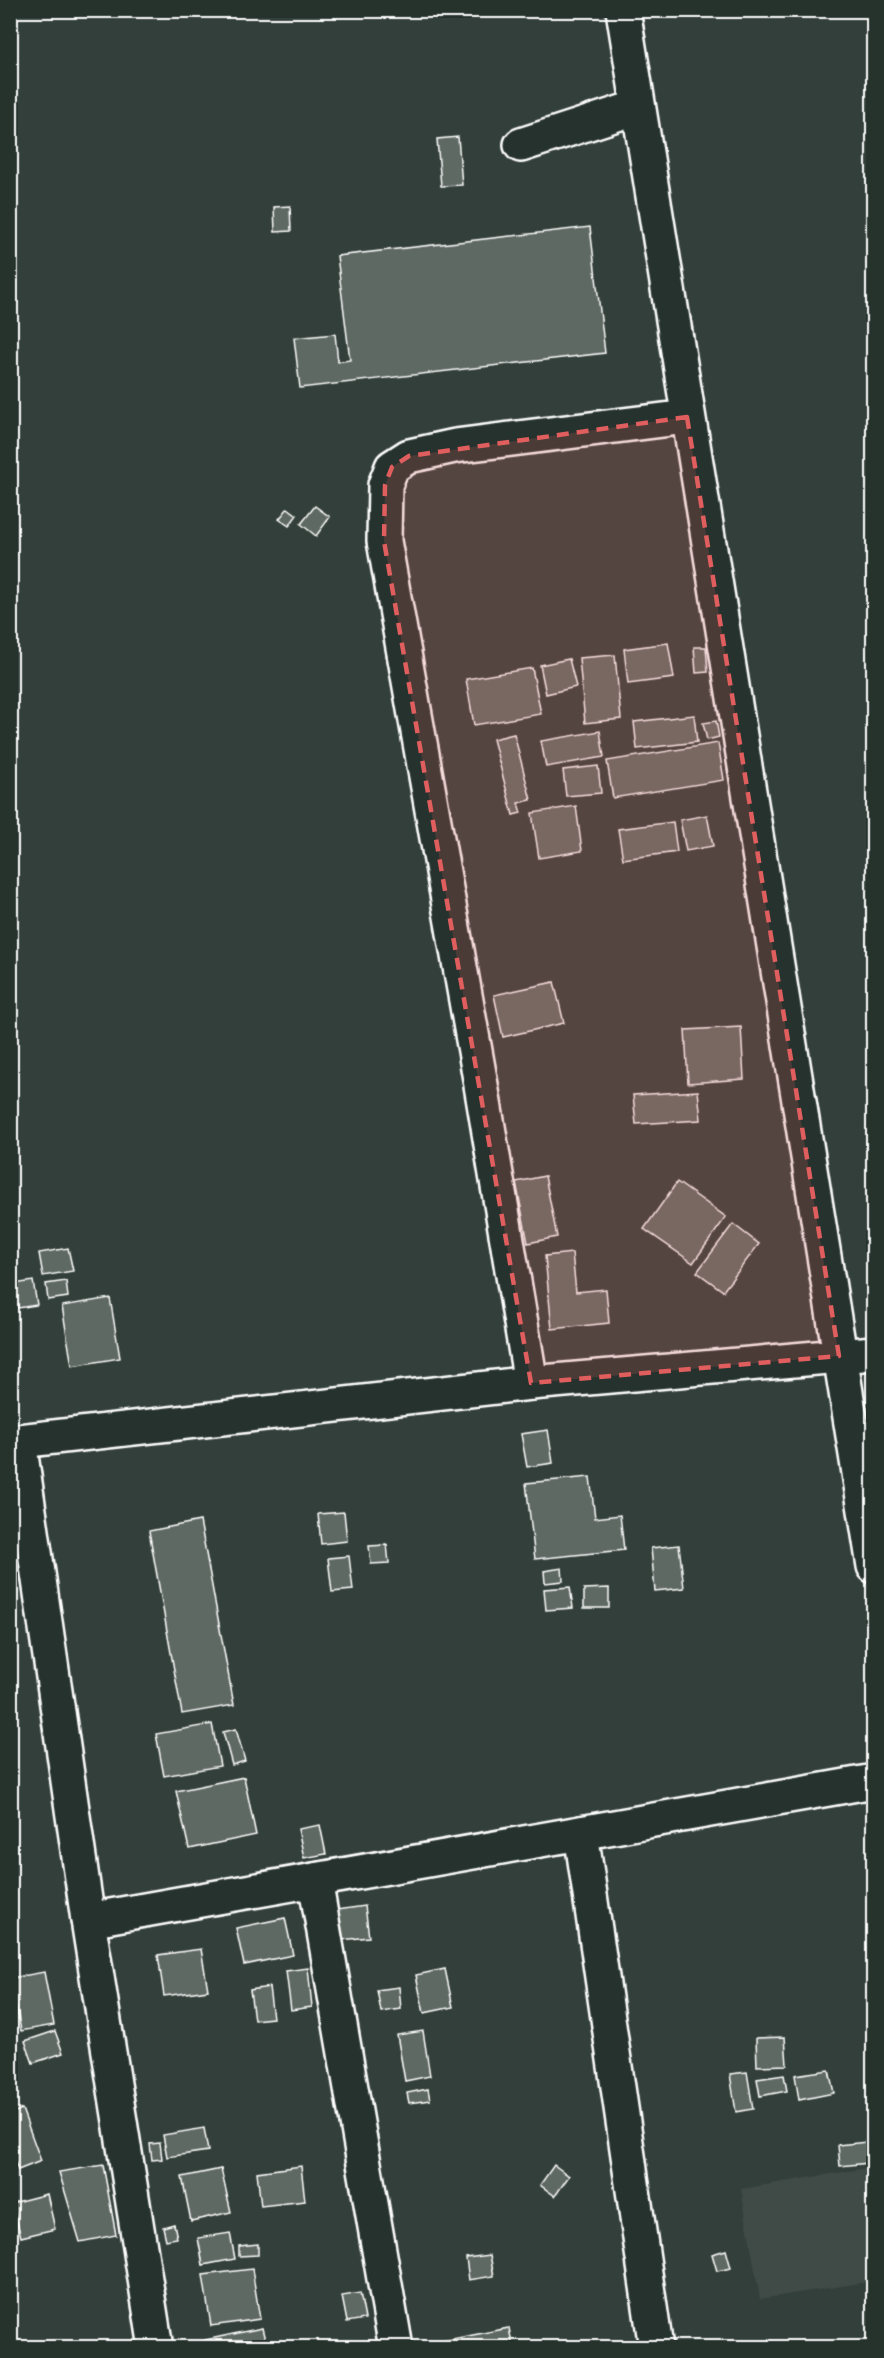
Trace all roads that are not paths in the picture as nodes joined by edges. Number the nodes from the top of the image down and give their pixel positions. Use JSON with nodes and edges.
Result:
{"nodes":[{"id":1,"x":623,"y":10,"type":"edge"},
{"id":2,"x":638,"y":107,"type":"junction"},
{"id":3,"x":521,"y":145,"type":"dead end"},
{"id":4,"x":687,"y":417,"type":"junction"},
{"id":5,"x":873,"y":1353,"type":"edge"},
{"id":6,"x":839,"y":1356,"type":"junction"},
{"id":7,"x":531,"y":1383,"type":"junction"},
{"id":8,"x":15,"y":1442,"type":"edge"},
{"id":9,"x":873,"y":1566,"type":"edge"},
{"id":10,"x":873,"y":1781,"type":"edge"},
{"id":11,"x":581,"y":1833,"type":"junction"},
{"id":12,"x":315,"y":1880,"type":"junction"},
{"id":13,"x":88,"y":1920,"type":"junction"},
{"id":14,"x":156,"y":2348,"type":"edge"},
{"id":15,"x":396,"y":2348,"type":"edge"},
{"id":16,"x":656,"y":2348,"type":"edge"}],
"edges":[{"from":1,"to":2,"type":"street"},
{"from":2,"to":3,"type":"street"},
{"from":2,"to":4,"type":"street"},
{"from":4,"to":6,"type":"street"},
{"from":4,"to":7,"type":"street"},
{"from":5,"to":6,"type":"street"},
{"from":6,"to":7,"type":"street"},
{"from":6,"to":9,"type":"street"},
{"from":7,"to":8,"type":"street"},
{"from":8,"to":13,"type":"street"},
{"from":10,"to":11,"type":"street"},
{"from":11,"to":12,"type":"street"},
{"from":11,"to":16,"type":"street"},
{"from":12,"to":13,"type":"street"},
{"from":12,"to":15,"type":"street"},
{"from":13,"to":14,"type":"street"}]}
